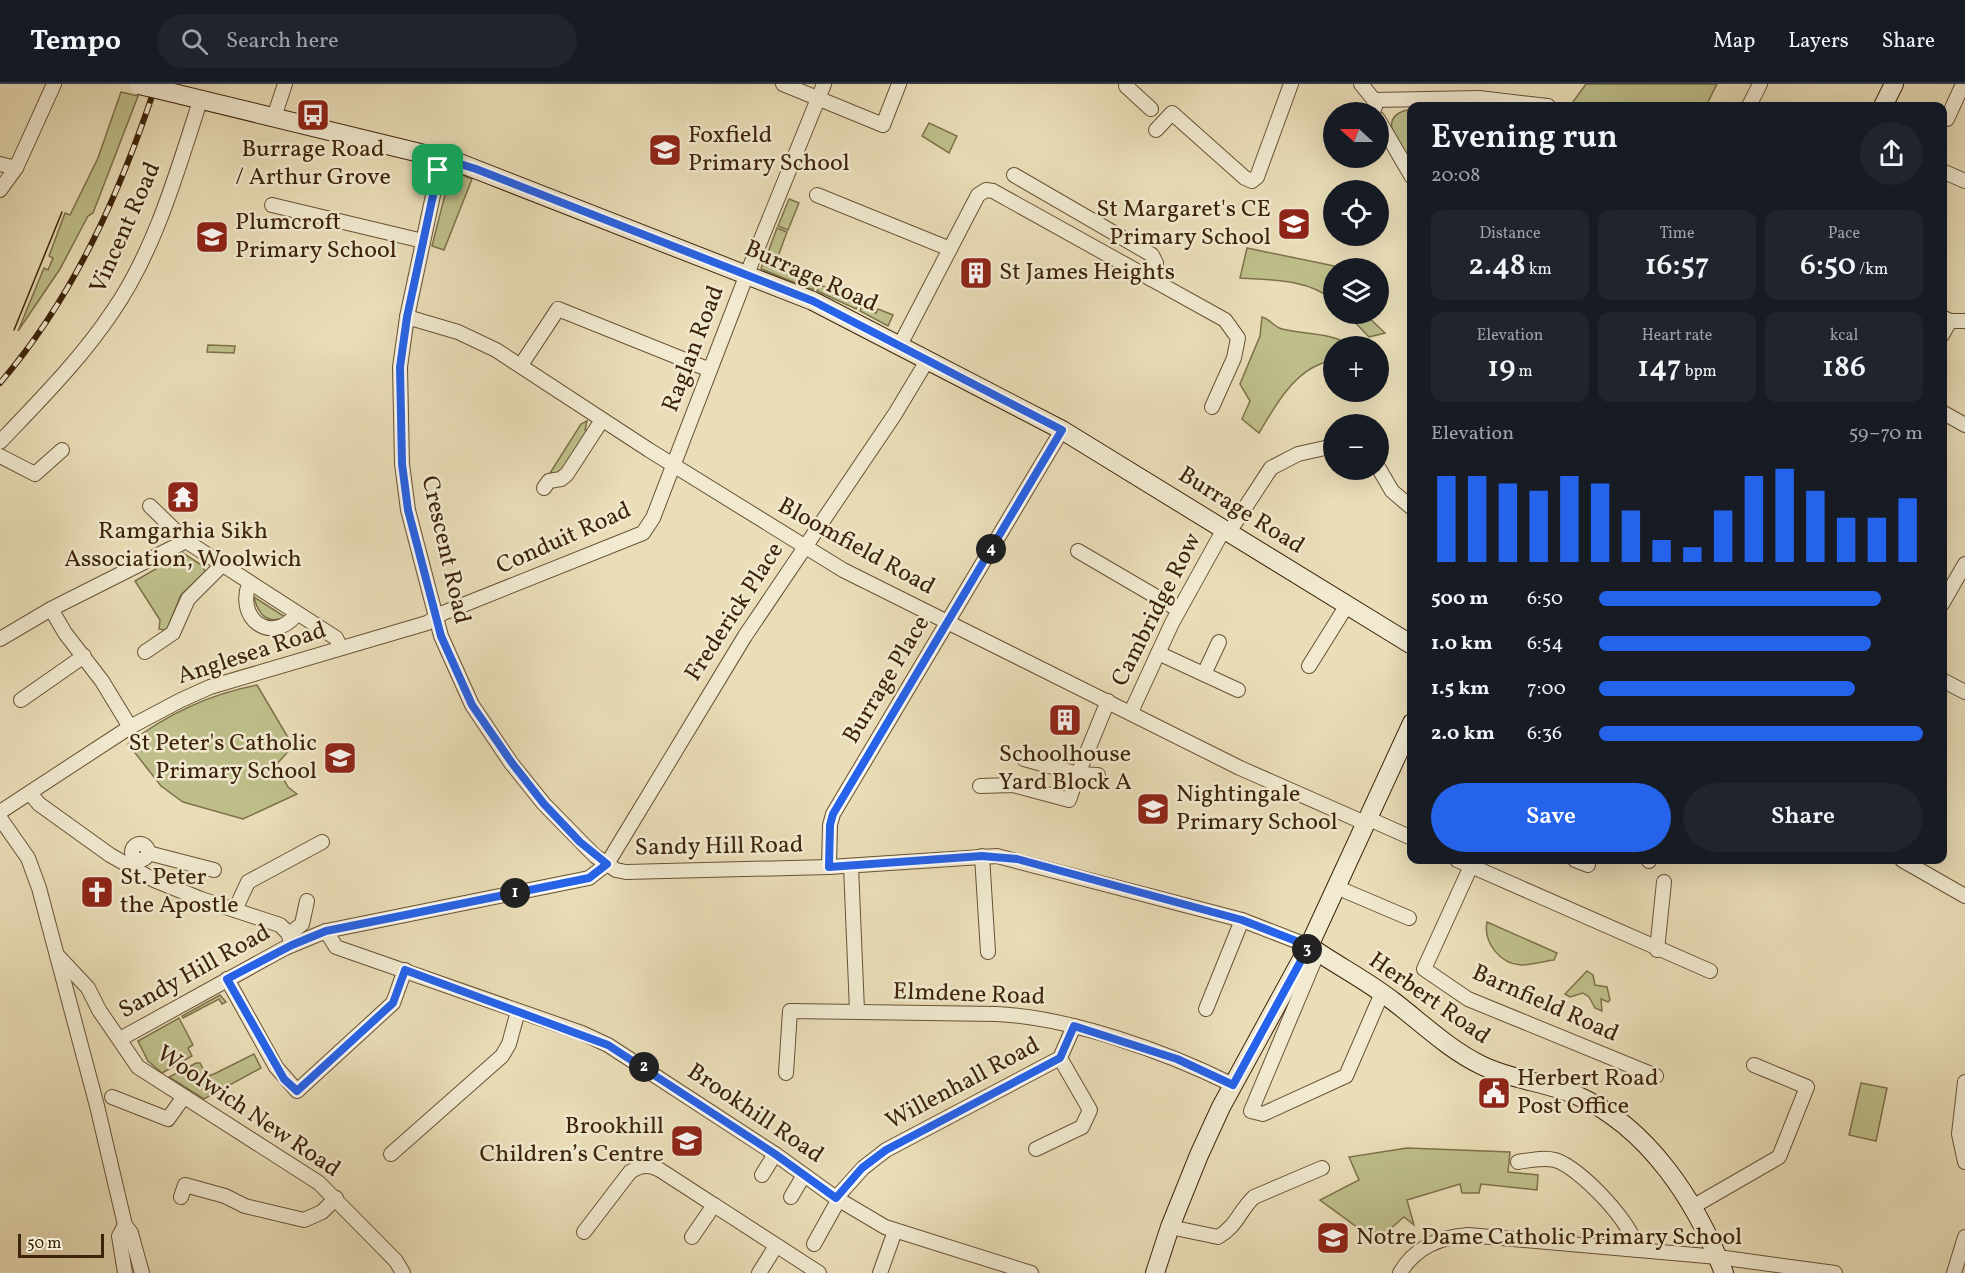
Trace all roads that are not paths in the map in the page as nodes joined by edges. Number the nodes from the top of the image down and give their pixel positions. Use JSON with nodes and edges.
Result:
{"nodes":[{"id":1,"x":54,"y":84,"type":"edge"},
{"id":2,"x":137,"y":84,"type":"edge"},
{"id":3,"x":285,"y":84,"type":"edge"},
{"id":4,"x":783,"y":84,"type":"edge"},
{"id":5,"x":824,"y":84,"type":"edge"},
{"id":6,"x":898,"y":84,"type":"edge"},
{"id":7,"x":1128,"y":84,"type":"edge"},
{"id":8,"x":1291,"y":84,"type":"edge"},
{"id":9,"x":1361,"y":84,"type":"edge"},
{"id":10,"x":1760,"y":84,"type":"edge"},
{"id":11,"x":1894,"y":84,"type":"edge"},
{"id":12,"x":1963,"y":84,"type":"edge"},
{"id":13,"x":1451,"y":91,"type":"edge"},
{"id":14,"x":818,"y":98,"type":"junction"},
{"id":15,"x":200,"y":101,"type":"junction"},
{"id":16,"x":1372,"y":102,"type":"edge"},
{"id":17,"x":1521,"y":102,"type":"edge"},
{"id":18,"x":1751,"y":102,"type":"edge"},
{"id":19,"x":1885,"y":102,"type":"edge"},
{"id":20,"x":1389,"y":103,"type":"edge"},
{"id":21,"x":1151,"y":109,"type":"dead end"},
{"id":22,"x":274,"y":117,"type":"junction"},
{"id":23,"x":1947,"y":119,"type":"dead end"},
{"id":24,"x":1156,"y":130,"type":"dead end"},
{"id":25,"x":1389,"y":138,"type":"edge"},
{"id":26,"x":441,"y":158,"type":"junction"},
{"id":27,"x":0,"y":164,"type":"edge"},
{"id":28,"x":16,"y":168,"type":"junction"},
{"id":29,"x":1407,"y":168,"type":"edge"},
{"id":30,"x":1947,"y":173,"type":"edge"},
{"id":31,"x":1014,"y":176,"type":"dead end"},
{"id":32,"x":1965,"y":181,"type":"edge"},
{"id":33,"x":0,"y":190,"type":"edge"},
{"id":34,"x":817,"y":195,"type":"dead end"},
{"id":35,"x":272,"y":205,"type":"dead end"},
{"id":36,"x":423,"y":241,"type":"junction"},
{"id":37,"x":950,"y":249,"type":"junction"},
{"id":38,"x":747,"y":274,"type":"junction"},
{"id":39,"x":1151,"y":279,"type":"junction"},
{"id":40,"x":407,"y":317,"type":"junction"},
{"id":41,"x":1947,"y":319,"type":"edge"},
{"id":42,"x":1965,"y":321,"type":"edge"},
{"id":43,"x":900,"y":345,"type":"junction"},
{"id":44,"x":928,"y":359,"type":"junction"},
{"id":45,"x":521,"y":366,"type":"junction"},
{"id":46,"x":710,"y":370,"type":"junction"},
{"id":47,"x":1212,"y":407,"type":"dead end"},
{"id":48,"x":1947,"y":415,"type":"edge"},
{"id":49,"x":602,"y":420,"type":"junction"},
{"id":50,"x":1965,"y":425,"type":"edge"},
{"id":51,"x":1062,"y":430,"type":"junction"},
{"id":52,"x":0,"y":442,"type":"edge"},
{"id":53,"x":1323,"y":448,"type":"edge"},
{"id":54,"x":62,"y":450,"type":"dead end"},
{"id":55,"x":0,"y":456,"type":"edge"},
{"id":56,"x":674,"y":464,"type":"junction"},
{"id":57,"x":1386,"y":480,"type":"edge"},
{"id":58,"x":544,"y":488,"type":"dead end"},
{"id":59,"x":1407,"y":504,"type":"edge"},
{"id":60,"x":150,"y":506,"type":"dead end"},
{"id":61,"x":1226,"y":530,"type":"junction"},
{"id":62,"x":186,"y":541,"type":"junction"},
{"id":63,"x":804,"y":548,"type":"junction"},
{"id":64,"x":1078,"y":551,"type":"dead end"},
{"id":65,"x":1965,"y":564,"type":"edge"},
{"id":66,"x":222,"y":566,"type":"junction"},
{"id":67,"x":249,"y":584,"type":"junction"},
{"id":68,"x":1947,"y":595,"type":"edge"},
{"id":69,"x":1347,"y":605,"type":"junction"},
{"id":70,"x":51,"y":609,"type":"junction"},
{"id":71,"x":1179,"y":610,"type":"junction"},
{"id":72,"x":296,"y":615,"type":"junction"},
{"id":73,"x":436,"y":618,"type":"junction"},
{"id":74,"x":948,"y":622,"type":"junction"},
{"id":75,"x":0,"y":639,"type":"edge"},
{"id":76,"x":1219,"y":642,"type":"dead end"},
{"id":77,"x":1407,"y":642,"type":"edge"},
{"id":78,"x":341,"y":648,"type":"junction"},
{"id":79,"x":145,"y":652,"type":"dead end"},
{"id":80,"x":1158,"y":652,"type":"junction"},
{"id":81,"x":84,"y":656,"type":"junction"},
{"id":82,"x":1309,"y":666,"type":"dead end"},
{"id":83,"x":1204,"y":674,"type":"junction"},
{"id":84,"x":1947,"y":683,"type":"edge"},
{"id":85,"x":1238,"y":690,"type":"dead end"},
{"id":86,"x":1965,"y":692,"type":"edge"},
{"id":87,"x":21,"y":700,"type":"dead end"},
{"id":88,"x":1108,"y":701,"type":"junction"},
{"id":89,"x":1131,"y":712,"type":"junction"},
{"id":90,"x":130,"y":727,"type":"junction"},
{"id":91,"x":1407,"y":734,"type":"edge"},
{"id":92,"x":1024,"y":759,"type":"dead end"},
{"id":93,"x":1078,"y":774,"type":"junction"},
{"id":94,"x":1098,"y":775,"type":"dead end"},
{"id":95,"x":980,"y":786,"type":"dead end"},
{"id":96,"x":30,"y":793,"type":"junction"},
{"id":97,"x":0,"y":812,"type":"edge"},
{"id":98,"x":0,"y":818,"type":"edge"},
{"id":99,"x":1366,"y":821,"type":"junction"},
{"id":100,"x":0,"y":831,"type":"edge"},
{"id":101,"x":1407,"y":837,"type":"edge"},
{"id":102,"x":322,"y":842,"type":"dead end"},
{"id":103,"x":982,"y":856,"type":"junction"},
{"id":104,"x":133,"y":863,"type":"junction"},
{"id":105,"x":607,"y":864,"type":"junction"},
{"id":106,"x":1467,"y":864,"type":"edge"},
{"id":107,"x":1909,"y":864,"type":"edge"},
{"id":108,"x":850,"y":866,"type":"junction"},
{"id":109,"x":1472,"y":866,"type":"junction"},
{"id":110,"x":829,"y":867,"type":"junction"},
{"id":111,"x":214,"y":870,"type":"dead end"},
{"id":112,"x":1664,"y":882,"type":"dead end"},
{"id":113,"x":1336,"y":887,"type":"junction"},
{"id":114,"x":39,"y":895,"type":"junction"},
{"id":115,"x":1965,"y":896,"type":"edge"},
{"id":116,"x":307,"y":901,"type":"dead end"},
{"id":117,"x":235,"y":910,"type":"junction"},
{"id":118,"x":1409,"y":918,"type":"dead end"},
{"id":119,"x":1242,"y":920,"type":"junction"},
{"id":120,"x":326,"y":931,"type":"junction"},
{"id":121,"x":290,"y":939,"type":"junction"},
{"id":122,"x":1313,"y":949,"type":"junction"},
{"id":123,"x":1657,"y":950,"type":"junction"},
{"id":124,"x":988,"y":952,"type":"dead end"},
{"id":125,"x":57,"y":955,"type":"junction"},
{"id":126,"x":405,"y":970,"type":"junction"},
{"id":127,"x":1710,"y":971,"type":"dead end"},
{"id":128,"x":227,"y":979,"type":"junction"},
{"id":129,"x":1382,"y":993,"type":"junction"},
{"id":130,"x":71,"y":1008,"type":"junction"},
{"id":131,"x":1206,"y":1009,"type":"dead end"},
{"id":132,"x":99,"y":1010,"type":"junction"},
{"id":133,"x":518,"y":1011,"type":"junction"},
{"id":134,"x":856,"y":1011,"type":"junction"},
{"id":135,"x":1074,"y":1026,"type":"junction"},
{"id":136,"x":120,"y":1039,"type":"junction"},
{"id":137,"x":1060,"y":1058,"type":"junction"},
{"id":138,"x":1754,"y":1065,"type":"dead end"},
{"id":139,"x":786,"y":1073,"type":"dead end"},
{"id":140,"x":1656,"y":1076,"type":"dead end"},
{"id":141,"x":1965,"y":1082,"type":"edge"},
{"id":142,"x":1233,"y":1085,"type":"junction"},
{"id":143,"x":112,"y":1097,"type":"dead end"},
{"id":144,"x":183,"y":1098,"type":"junction"},
{"id":145,"x":1036,"y":1149,"type":"dead end"},
{"id":146,"x":775,"y":1154,"type":"junction"},
{"id":147,"x":391,"y":1155,"type":"dead end"},
{"id":148,"x":1518,"y":1162,"type":"dead end"},
{"id":149,"x":1965,"y":1162,"type":"edge"},
{"id":150,"x":1322,"y":1168,"type":"dead end"},
{"id":151,"x":762,"y":1175,"type":"dead end"},
{"id":152,"x":804,"y":1175,"type":"junction"},
{"id":153,"x":182,"y":1197,"type":"dead end"},
{"id":154,"x":791,"y":1197,"type":"dead end"},
{"id":155,"x":336,"y":1198,"type":"junction"},
{"id":156,"x":838,"y":1198,"type":"junction"},
{"id":157,"x":714,"y":1205,"type":"junction"},
{"id":158,"x":1694,"y":1206,"type":"junction"},
{"id":159,"x":125,"y":1226,"type":"junction"},
{"id":160,"x":1170,"y":1227,"type":"junction"},
{"id":161,"x":895,"y":1231,"type":"junction"},
{"id":162,"x":585,"y":1232,"type":"dead end"},
{"id":163,"x":692,"y":1237,"type":"dead end"},
{"id":164,"x":1965,"y":1237,"type":"edge"},
{"id":165,"x":814,"y":1244,"type":"dead end"},
{"id":166,"x":776,"y":1246,"type":"junction"},
{"id":167,"x":1637,"y":1250,"type":"junction"},
{"id":168,"x":1721,"y":1265,"type":"edge"},
{"id":169,"x":762,"y":1270,"type":"edge"},
{"id":170,"x":125,"y":1273,"type":"edge"},
{"id":171,"x":142,"y":1273,"type":"edge"},
{"id":172,"x":403,"y":1273,"type":"edge"},
{"id":173,"x":819,"y":1273,"type":"edge"},
{"id":174,"x":880,"y":1273,"type":"edge"},
{"id":175,"x":1031,"y":1273,"type":"edge"},
{"id":176,"x":1155,"y":1273,"type":"edge"},
{"id":177,"x":1400,"y":1273,"type":"edge"},
{"id":178,"x":1835,"y":1273,"type":"edge"},
{"id":179,"x":1954,"y":1273,"type":"edge"}],
"edges":[{"from":1,"to":28,"type":"street"},
{"from":2,"to":15,"type":"street","name":"Burrage Road","bridge":true},
{"from":3,"to":22,"type":"street"},
{"from":4,"to":14,"type":"street"},
{"from":5,"to":14,"type":"street","name":"Raglan Road"},
{"from":6,"to":14,"type":"street"},
{"from":7,"to":21,"type":"street"},
{"from":8,"to":24,"type":"street"},
{"from":9,"to":16,"type":"street"},
{"from":10,"to":18,"type":"street"},
{"from":11,"to":19,"type":"street"},
{"from":12,"to":23,"type":"street"},
{"from":13,"to":17,"type":"street"},
{"from":13,"to":20,"type":"street"},
{"from":14,"to":38,"type":"street","name":"Raglan Road"},
{"from":15,"to":22,"type":"street","name":"Burrage Road"},
{"from":15,"to":52,"type":"street","name":"Vincent Road"},
{"from":22,"to":26,"type":"street","name":"Burrage Road"},
{"from":25,"to":29,"type":"street"},
{"from":26,"to":36,"type":"street","name":"Crescent Road"},
{"from":26,"to":38,"type":"street","name":"Burrage Road"},
{"from":27,"to":28,"type":"street"},
{"from":28,"to":33,"type":"street"},
{"from":30,"to":32,"type":"street"},
{"from":31,"to":39,"type":"street"},
{"from":34,"to":37,"type":"street"},
{"from":35,"to":36,"type":"street"},
{"from":36,"to":40,"type":"street","name":"Crescent Road"},
{"from":37,"to":39,"type":"street"},
{"from":37,"to":43,"type":"street"},
{"from":38,"to":43,"type":"street","name":"Burrage Road"},
{"from":38,"to":46,"type":"street","name":"Raglan Road"},
{"from":39,"to":47,"type":"street"},
{"from":40,"to":45,"type":"street","name":"Bloomfield Road"},
{"from":40,"to":73,"type":"street","name":"Crescent Road"},
{"from":41,"to":42,"type":"street"},
{"from":43,"to":44,"type":"street","name":"Burrage Road"},
{"from":44,"to":51,"type":"street","name":"Burrage Road"},
{"from":44,"to":63,"type":"street","name":"Frederick Place"},
{"from":45,"to":46,"type":"street"},
{"from":45,"to":49,"type":"street","name":"Bloomfield Road"},
{"from":46,"to":56,"type":"street","name":"Raglan Road"},
{"from":48,"to":50,"type":"street"},
{"from":49,"to":56,"type":"street","name":"Bloomfield Road"},
{"from":49,"to":58,"type":"street"},
{"from":51,"to":61,"type":"street","name":"Burrage Road"},
{"from":51,"to":74,"type":"street","name":"Burrage Place"},
{"from":53,"to":61,"type":"street","name":"Cambridge Row"},
{"from":54,"to":55,"type":"street"},
{"from":56,"to":63,"type":"street","name":"Bloomfield Road"},
{"from":56,"to":73,"type":"street","name":"Conduit Road"},
{"from":57,"to":59,"type":"street"},
{"from":60,"to":62,"type":"street"},
{"from":61,"to":69,"type":"street","name":"Burrage Road"},
{"from":61,"to":71,"type":"street","name":"Cambridge Row"},
{"from":62,"to":66,"type":"street"},
{"from":62,"to":70,"type":"street"},
{"from":63,"to":74,"type":"street","name":"Bloomfield Road"},
{"from":63,"to":105,"type":"street","name":"Frederick Place"},
{"from":64,"to":71,"type":"street"},
{"from":65,"to":68,"type":"street"},
{"from":66,"to":67,"type":"street"},
{"from":66,"to":79,"type":"street"},
{"from":67,"to":72,"type":"street"},
{"from":67,"to":72,"type":"street"},
{"from":69,"to":77,"type":"street","name":"Burrage Road"},
{"from":69,"to":82,"type":"street"},
{"from":70,"to":75,"type":"street"},
{"from":70,"to":81,"type":"street"},
{"from":71,"to":80,"type":"street","name":"Cambridge Row"},
{"from":72,"to":78,"type":"street"},
{"from":73,"to":78,"type":"street","name":"Anglesea Road"},
{"from":73,"to":105,"type":"street","name":"Crescent Road"},
{"from":74,"to":88,"type":"street","name":"Bloomfield Road"},
{"from":74,"to":110,"type":"street","name":"Burrage Place"},
{"from":76,"to":83,"type":"street"},
{"from":78,"to":90,"type":"street","name":"Anglesea Road"},
{"from":80,"to":83,"type":"street"},
{"from":80,"to":89,"type":"street","name":"Cambridge Row"},
{"from":81,"to":87,"type":"street"},
{"from":81,"to":90,"type":"street"},
{"from":83,"to":85,"type":"street"},
{"from":84,"to":86,"type":"street"},
{"from":88,"to":89,"type":"street","name":"Bloomfield Road"},
{"from":88,"to":93,"type":"street"},
{"from":89,"to":99,"type":"street","name":"Bloomfield Road"},
{"from":90,"to":96,"type":"street","name":"Anglesea Road"},
{"from":91,"to":99,"type":"street"},
{"from":92,"to":93,"type":"street"},
{"from":93,"to":94,"type":"street"},
{"from":93,"to":95,"type":"street"},
{"from":96,"to":97,"type":"street","name":"Anglesea Road"},
{"from":96,"to":104,"type":"street"},
{"from":98,"to":114,"type":"street","name":"Woolwich New Road"},
{"from":99,"to":101,"type":"street"},
{"from":99,"to":113,"type":"street"},
{"from":100,"to":114,"type":"street","name":"Woolwich New Road"},
{"from":102,"to":117,"type":"street"},
{"from":103,"to":108,"type":"street","name":"Sandy Hill Road"},
{"from":103,"to":119,"type":"street","name":"Sandy Hill Road"},
{"from":103,"to":124,"type":"street"},
{"from":104,"to":111,"type":"street"},
{"from":104,"to":117,"type":"street"},
{"from":105,"to":110,"type":"street","name":"Sandy Hill Road"},
{"from":105,"to":120,"type":"street","name":"Sandy Hill Road"},
{"from":106,"to":109,"type":"street"},
{"from":107,"to":115,"type":"street"},
{"from":108,"to":110,"type":"street","name":"Sandy Hill Road"},
{"from":108,"to":134,"type":"street"},
{"from":109,"to":123,"type":"street"},
{"from":109,"to":140,"type":"street","name":"Barnfield Road"},
{"from":112,"to":123,"type":"street"},
{"from":113,"to":118,"type":"street"},
{"from":113,"to":122,"type":"street"},
{"from":114,"to":125,"type":"street","name":"Woolwich New Road"},
{"from":116,"to":121,"type":"street"},
{"from":117,"to":121,"type":"street"},
{"from":119,"to":122,"type":"street","name":"Sandy Hill Road"},
{"from":119,"to":131,"type":"street"},
{"from":120,"to":121,"type":"street","name":"Sandy Hill Road"},
{"from":120,"to":126,"type":"street","name":"Brookhill Road"},
{"from":121,"to":128,"type":"street","name":"Sandy Hill Road"},
{"from":122,"to":129,"type":"street","name":"Herbert Road"},
{"from":122,"to":129,"type":"street"},
{"from":122,"to":142,"type":"street"},
{"from":123,"to":127,"type":"street"},
{"from":125,"to":130,"type":"street"},
{"from":125,"to":132,"type":"street","name":"Woolwich New Road"},
{"from":126,"to":128,"type":"street"},
{"from":126,"to":133,"type":"street","name":"Brookhill Road"},
{"from":128,"to":136,"type":"street","name":"Sandy Hill Road"},
{"from":129,"to":158,"type":"street","name":"Herbert Road"},
{"from":130,"to":132,"type":"street"},
{"from":130,"to":159,"type":"street"},
{"from":132,"to":136,"type":"street","name":"Woolwich New Road"},
{"from":133,"to":146,"type":"street","name":"Brookhill Road"},
{"from":133,"to":147,"type":"street"},
{"from":134,"to":135,"type":"street","name":"Elmdene Road"},
{"from":134,"to":139,"type":"street","name":"Elmdene Road"},
{"from":135,"to":137,"type":"street","name":"Willenhall Road"},
{"from":135,"to":142,"type":"street","name":"Elmdene Road"},
{"from":136,"to":144,"type":"street","name":"Woolwich New Road"},
{"from":137,"to":145,"type":"street"},
{"from":137,"to":156,"type":"street","name":"Willenhall Road"},
{"from":138,"to":158,"type":"street"},
{"from":141,"to":149,"type":"street"},
{"from":142,"to":160,"type":"street"},
{"from":143,"to":144,"type":"street"},
{"from":144,"to":155,"type":"street","name":"Woolwich New Road"},
{"from":146,"to":151,"type":"street"},
{"from":146,"to":152,"type":"street","name":"Brookhill Road"},
{"from":148,"to":167,"type":"street"},
{"from":150,"to":160,"type":"street"},
{"from":152,"to":154,"type":"street"},
{"from":152,"to":156,"type":"street","name":"Brookhill Road"},
{"from":153,"to":155,"type":"street"},
{"from":155,"to":172,"type":"street","name":"Woolwich New Road"},
{"from":156,"to":161,"type":"street","name":"Brookhill Road"},
{"from":156,"to":165,"type":"street","name":"Willenhall Road"},
{"from":157,"to":162,"type":"street"},
{"from":157,"to":163,"type":"street"},
{"from":157,"to":166,"type":"street"},
{"from":158,"to":168,"type":"street","name":"Herbert Road"},
{"from":159,"to":170,"type":"street"},
{"from":159,"to":171,"type":"street"},
{"from":160,"to":176,"type":"street"},
{"from":161,"to":174,"type":"street"},
{"from":161,"to":175,"type":"street","name":"Brookhill Road"},
{"from":164,"to":179,"type":"street"},
{"from":166,"to":169,"type":"street"},
{"from":166,"to":173,"type":"street"},
{"from":167,"to":168,"type":"street"},
{"from":167,"to":177,"type":"street"},
{"from":168,"to":178,"type":"street"}]}
